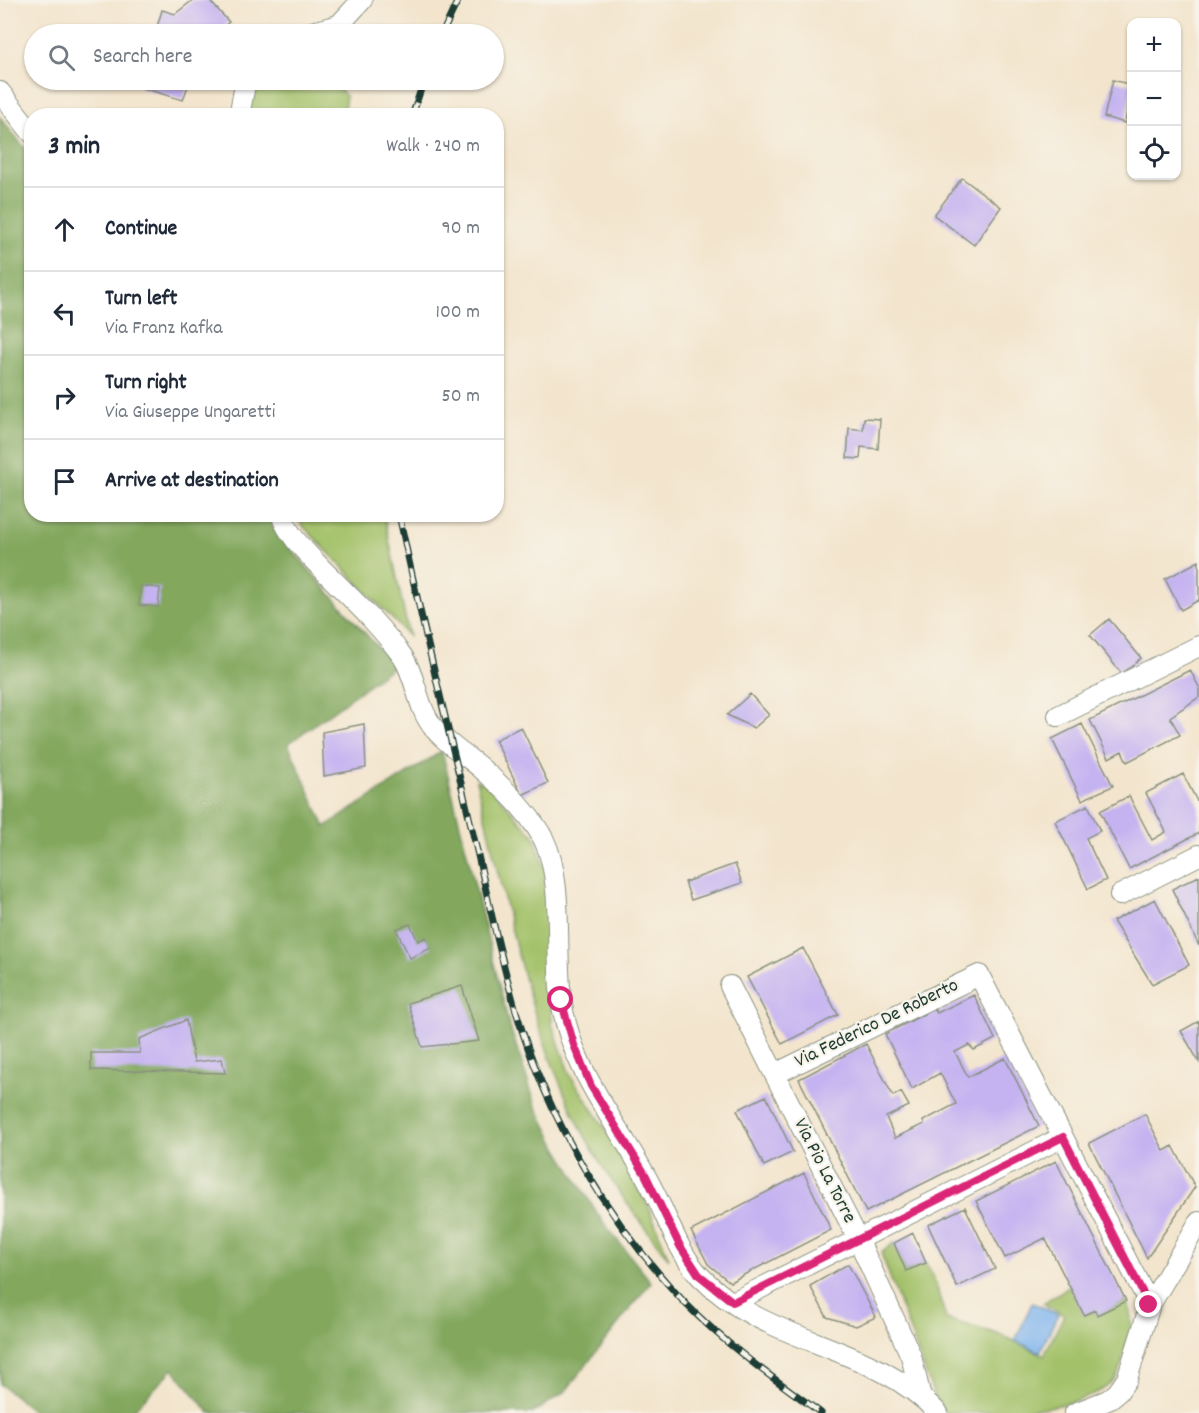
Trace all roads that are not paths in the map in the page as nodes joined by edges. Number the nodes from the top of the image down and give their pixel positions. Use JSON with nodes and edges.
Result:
{"nodes":[{"id":1,"x":362,"y":0,"type":"edge"},
{"id":2,"x":340,"y":24,"type":"edge"},
{"id":3,"x":244,"y":90,"type":"edge"},
{"id":4,"x":0,"y":92,"type":"edge"},
{"id":5,"x":241,"y":108,"type":"edge"},
{"id":6,"x":24,"y":123,"type":"edge"},
{"id":7,"x":285,"y":522,"type":"edge"},
{"id":8,"x":1199,"y":646,"type":"edge"},
{"id":9,"x":1058,"y":716,"type":"dead end"},
{"id":10,"x":1199,"y":855,"type":"edge"},
{"id":11,"x":1120,"y":895,"type":"dead end"},
{"id":12,"x":730,"y":986,"type":"dead end"},
{"id":13,"x":775,"y":1074,"type":"junction"},
{"id":14,"x":1063,"y":1137,"type":"junction"},
{"id":15,"x":1199,"y":1222,"type":"edge"},
{"id":16,"x":858,"y":1239,"type":"junction"},
{"id":17,"x":733,"y":1302,"type":"junction"},
{"id":18,"x":1149,"y":1305,"type":"junction"},
{"id":19,"x":920,"y":1394,"type":"junction"},
{"id":20,"x":938,"y":1413,"type":"edge"},
{"id":21,"x":1075,"y":1413,"type":"edge"}],
"edges":[{"from":1,"to":2,"type":"street"},
{"from":3,"to":5,"type":"street"},
{"from":4,"to":6,"type":"street"},
{"from":7,"to":17,"type":"street"},
{"from":8,"to":9,"type":"street"},
{"from":10,"to":11,"type":"street"},
{"from":12,"to":13,"type":"street","name":"Via Pio La Torre"},
{"from":13,"to":14,"type":"street","name":"Via Federico De Roberto"},
{"from":13,"to":16,"type":"street","name":"Via Pio La Torre"},
{"from":14,"to":16,"type":"street"},
{"from":14,"to":18,"type":"street"},
{"from":15,"to":18,"type":"street"},
{"from":16,"to":17,"type":"street"},
{"from":16,"to":19,"type":"street","name":"Via Pio La Torre"},
{"from":17,"to":19,"type":"street"},
{"from":18,"to":21,"type":"street"},
{"from":19,"to":20,"type":"street"}]}
